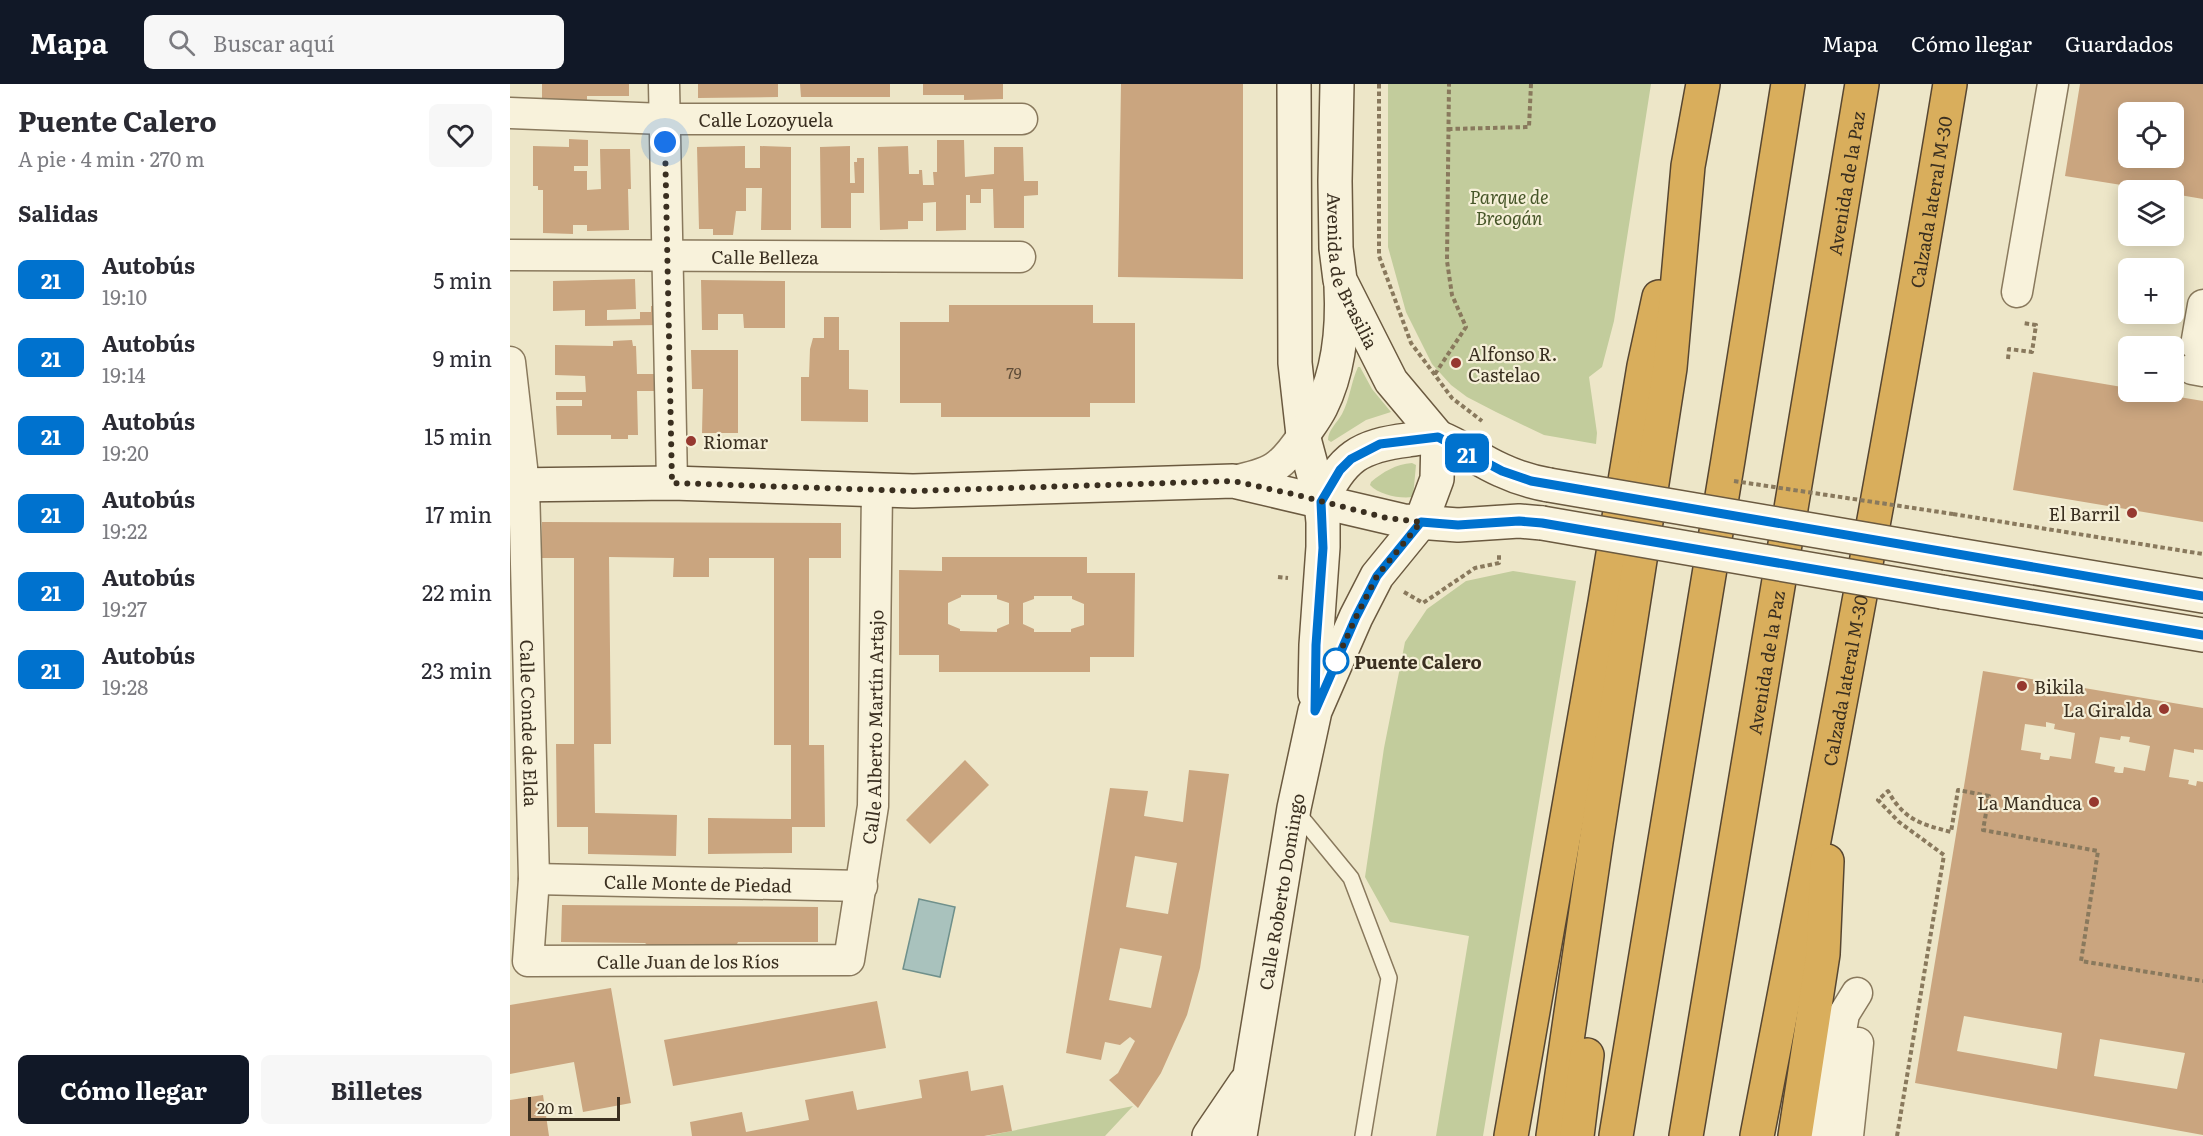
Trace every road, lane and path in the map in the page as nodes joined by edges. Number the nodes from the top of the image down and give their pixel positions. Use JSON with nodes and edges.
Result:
{"nodes":[{"id":1,"x":664,"y":84,"type":"edge"},
{"id":2,"x":1294,"y":84,"type":"edge"},
{"id":3,"x":1337,"y":84,"type":"edge"},
{"id":4,"x":1379,"y":84,"type":"edge"},
{"id":5,"x":1449,"y":84,"type":"edge"},
{"id":6,"x":1531,"y":84,"type":"edge"},
{"id":7,"x":1703,"y":84,"type":"edge"},
{"id":8,"x":1788,"y":84,"type":"edge"},
{"id":9,"x":1862,"y":84,"type":"edge"},
{"id":10,"x":1950,"y":84,"type":"edge"},
{"id":11,"x":1973,"y":84,"type":"edge"},
{"id":12,"x":2053,"y":84,"type":"edge"},
{"id":13,"x":510,"y":113,"type":"edge"},
{"id":14,"x":1022,"y":118,"type":"dead end"},
{"id":15,"x":664,"y":119,"type":"junction"},
{"id":16,"x":1448,"y":129,"type":"junction"},
{"id":17,"x":1688,"y":166,"type":"junction"},
{"id":18,"x":510,"y":255,"type":"edge"},
{"id":19,"x":668,"y":255,"type":"junction"},
{"id":20,"x":1020,"y":257,"type":"dead end"},
{"id":21,"x":1340,"y":279,"type":"junction"},
{"id":22,"x":2017,"y":292,"type":"dead end"},
{"id":23,"x":2203,"y":304,"type":"edge"},
{"id":24,"x":2020,"y":323,"type":"dead end"},
{"id":25,"x":1911,"y":325,"type":"junction"},
{"id":26,"x":2008,"y":359,"type":"dead end"},
{"id":27,"x":510,"y":362,"type":"edge"},
{"id":28,"x":2197,"y":362,"type":"edge"},
{"id":29,"x":1435,"y":374,"type":"junction"},
{"id":30,"x":1408,"y":402,"type":"junction"},
{"id":31,"x":1488,"y":425,"type":"dead end"},
{"id":32,"x":1304,"y":435,"type":"junction"},
{"id":33,"x":1438,"y":437,"type":"junction"},
{"id":34,"x":1233,"y":481,"type":"junction"},
{"id":35,"x":1729,"y":481,"type":"dead end"},
{"id":36,"x":672,"y":483,"type":"junction"},
{"id":37,"x":517,"y":485,"type":"edge"},
{"id":38,"x":877,"y":490,"type":"junction"},
{"id":39,"x":1321,"y":502,"type":"junction"},
{"id":40,"x":1421,"y":522,"type":"junction"},
{"id":41,"x":2203,"y":554,"type":"edge"},
{"id":42,"x":2203,"y":596,"type":"edge"},
{"id":43,"x":2203,"y":635,"type":"edge"},
{"id":44,"x":1315,"y":711,"type":"junction"},
{"id":45,"x":1832,"y":754,"type":"junction"},
{"id":46,"x":1294,"y":808,"type":"junction"},
{"id":47,"x":1596,"y":842,"type":"junction"},
{"id":48,"x":534,"y":879,"type":"junction"},
{"id":49,"x":862,"y":886,"type":"junction"},
{"id":50,"x":849,"y":960,"type":"joint"},
{"id":51,"x":528,"y":961,"type":"joint"},
{"id":52,"x":2203,"y":981,"type":"edge"},
{"id":53,"x":1251,"y":1074,"type":"junction"},
{"id":54,"x":1209,"y":1136,"type":"edge"},
{"id":55,"x":1240,"y":1136,"type":"edge"},
{"id":56,"x":1363,"y":1136,"type":"edge"},
{"id":57,"x":1511,"y":1136,"type":"edge"},
{"id":58,"x":1552,"y":1136,"type":"edge"},
{"id":59,"x":1577,"y":1136,"type":"edge"},
{"id":60,"x":1616,"y":1136,"type":"edge"},
{"id":61,"x":1686,"y":1136,"type":"edge"},
{"id":62,"x":1757,"y":1136,"type":"edge"},
{"id":63,"x":1823,"y":1136,"type":"edge"},
{"id":64,"x":1897,"y":1136,"type":"edge"}],
"edges":[{"from":1,"to":15,"type":"street"},
{"from":2,"to":32,"type":"street"},
{"from":3,"to":21,"type":"street","name":"Avenida de Brasilia"},
{"from":4,"to":29,"type":"path"},
{"from":5,"to":16,"type":"path"},
{"from":6,"to":16,"type":"path"},
{"from":7,"to":17,"type":"highway"},
{"from":8,"to":60,"type":"highway"},
{"from":9,"to":61,"type":"highway","name":"Avenida de la Paz"},
{"from":10,"to":25,"type":"highway","name":"Calzada lateral M-30"},
{"from":11,"to":25,"type":"highway"},
{"from":12,"to":22,"type":"street"},
{"from":13,"to":15,"type":"street","name":"Calle Lozoyuela"},
{"from":14,"to":15,"type":"street","name":"Calle Lozoyuela"},
{"from":15,"to":19,"type":"street"},
{"from":16,"to":29,"type":"path"},
{"from":17,"to":47,"type":"highway"},
{"from":17,"to":57,"type":"highway"},
{"from":18,"to":19,"type":"street","name":"Calle Belleza"},
{"from":19,"to":20,"type":"street","name":"Calle Belleza"},
{"from":19,"to":36,"type":"street"},
{"from":21,"to":30,"type":"street","name":"Avenida de Brasilia"},
{"from":21,"to":32,"type":"street"},
{"from":23,"to":28,"type":"street"},
{"from":24,"to":26,"type":"path"},
{"from":25,"to":45,"type":"highway","name":"Calzada lateral M-30"},
{"from":27,"to":37,"type":"street","name":"Calle Conde de Elda"},
{"from":29,"to":30,"type":"path"},
{"from":29,"to":31,"type":"path"},
{"from":30,"to":33,"type":"street","name":"Avenida de Brasilia"},
{"from":32,"to":34,"type":"street"},
{"from":32,"to":39,"type":"street","name":"Calle Roberto Domingo"},
{"from":33,"to":39,"type":"street"},
{"from":33,"to":40,"type":"street","name":"Calle Roberto Domingo"},
{"from":33,"to":42,"type":"street","bridge":true},
{"from":34,"to":38,"type":"street"},
{"from":34,"to":39,"type":"street"},
{"from":35,"to":41,"type":"path","bridge":true},
{"from":36,"to":37,"type":"street"},
{"from":36,"to":38,"type":"street"},
{"from":37,"to":48,"type":"street","name":"Calle Conde de Elda"},
{"from":38,"to":49,"type":"street","name":"Calle Alberto Martín Artajo"},
{"from":39,"to":40,"type":"street"},
{"from":39,"to":44,"type":"street","name":"Calle Roberto Domingo"},
{"from":40,"to":43,"type":"street","bridge":true},
{"from":40,"to":44,"type":"street","name":"Calle Roberto Domingo"},
{"from":44,"to":46,"type":"street","name":"Calle Roberto Domingo"},
{"from":45,"to":62,"type":"highway","name":"Calzada lateral M-30"},
{"from":45,"to":63,"type":"highway"},
{"from":46,"to":53,"type":"street","name":"Calle Roberto Domingo"},
{"from":46,"to":56,"type":"lane"},
{"from":47,"to":58,"type":"highway"},
{"from":47,"to":59,"type":"highway"},
{"from":48,"to":49,"type":"street","name":"Calle Monte de Piedad"},
{"from":48,"to":51,"type":"street","name":"Calle Conde de Elda"},
{"from":49,"to":50,"type":"street","name":"Calle Alberto Martín Artajo"},
{"from":50,"to":51,"type":"street","name":"Calle Juan de los Ríos"},
{"from":52,"to":64,"type":"path"},
{"from":53,"to":54,"type":"street"},
{"from":53,"to":55,"type":"street","name":"Calle Roberto Domingo"}]}
